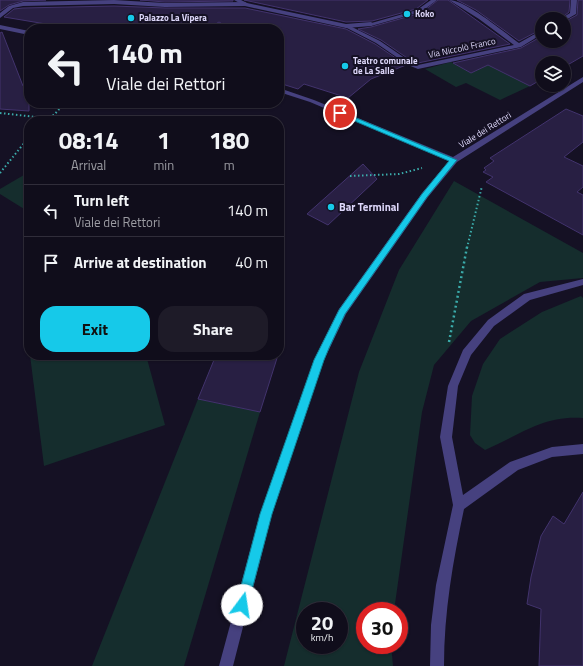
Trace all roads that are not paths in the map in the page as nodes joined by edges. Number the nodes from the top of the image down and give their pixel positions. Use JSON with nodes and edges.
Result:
{"nodes":[{"id":1,"x":237,"y":0,"type":"edge"},
{"id":2,"x":434,"y":0,"type":"edge"},
{"id":3,"x":452,"y":0,"type":"edge"},
{"id":4,"x":574,"y":0,"type":"edge"},
{"id":5,"x":245,"y":4,"type":"junction"},
{"id":6,"x":571,"y":15,"type":"edge"},
{"id":7,"x":0,"y":16,"type":"edge"},
{"id":8,"x":346,"y":26,"type":"junction"},
{"id":9,"x":0,"y":27,"type":"edge"},
{"id":10,"x":24,"y":31,"type":"edge"},
{"id":11,"x":535,"y":36,"type":"edge"},
{"id":12,"x":519,"y":46,"type":"junction"},
{"id":13,"x":583,"y":79,"type":"edge"},
{"id":14,"x":284,"y":92,"type":"edge"},
{"id":15,"x":454,"y":160,"type":"junction"},
{"id":16,"x":583,"y":282,"type":"edge"},
{"id":17,"x":583,"y":449,"type":"edge"},
{"id":18,"x":459,"y":505,"type":"junction"},
{"id":19,"x":226,"y":666,"type":"edge"},
{"id":20,"x":437,"y":666,"type":"edge"}],
"edges":[{"from":1,"to":5,"type":"street"},
{"from":2,"to":8,"type":"street"},
{"from":3,"to":12,"type":"street"},
{"from":4,"to":6,"type":"street"},
{"from":5,"to":7,"type":"street"},
{"from":5,"to":8,"type":"street"},
{"from":8,"to":12,"type":"street","name":"Via Niccolò Franco"},
{"from":9,"to":10,"type":"street"},
{"from":11,"to":12,"type":"street","name":"Via Niccolò Franco"},
{"from":13,"to":15,"type":"street","name":"Viale dei Rettori"},
{"from":14,"to":15,"type":"street","name":"Viale dei Rettori"},
{"from":15,"to":19,"type":"street"},
{"from":16,"to":18,"type":"street"},
{"from":17,"to":18,"type":"street"},
{"from":18,"to":20,"type":"street"}]}
